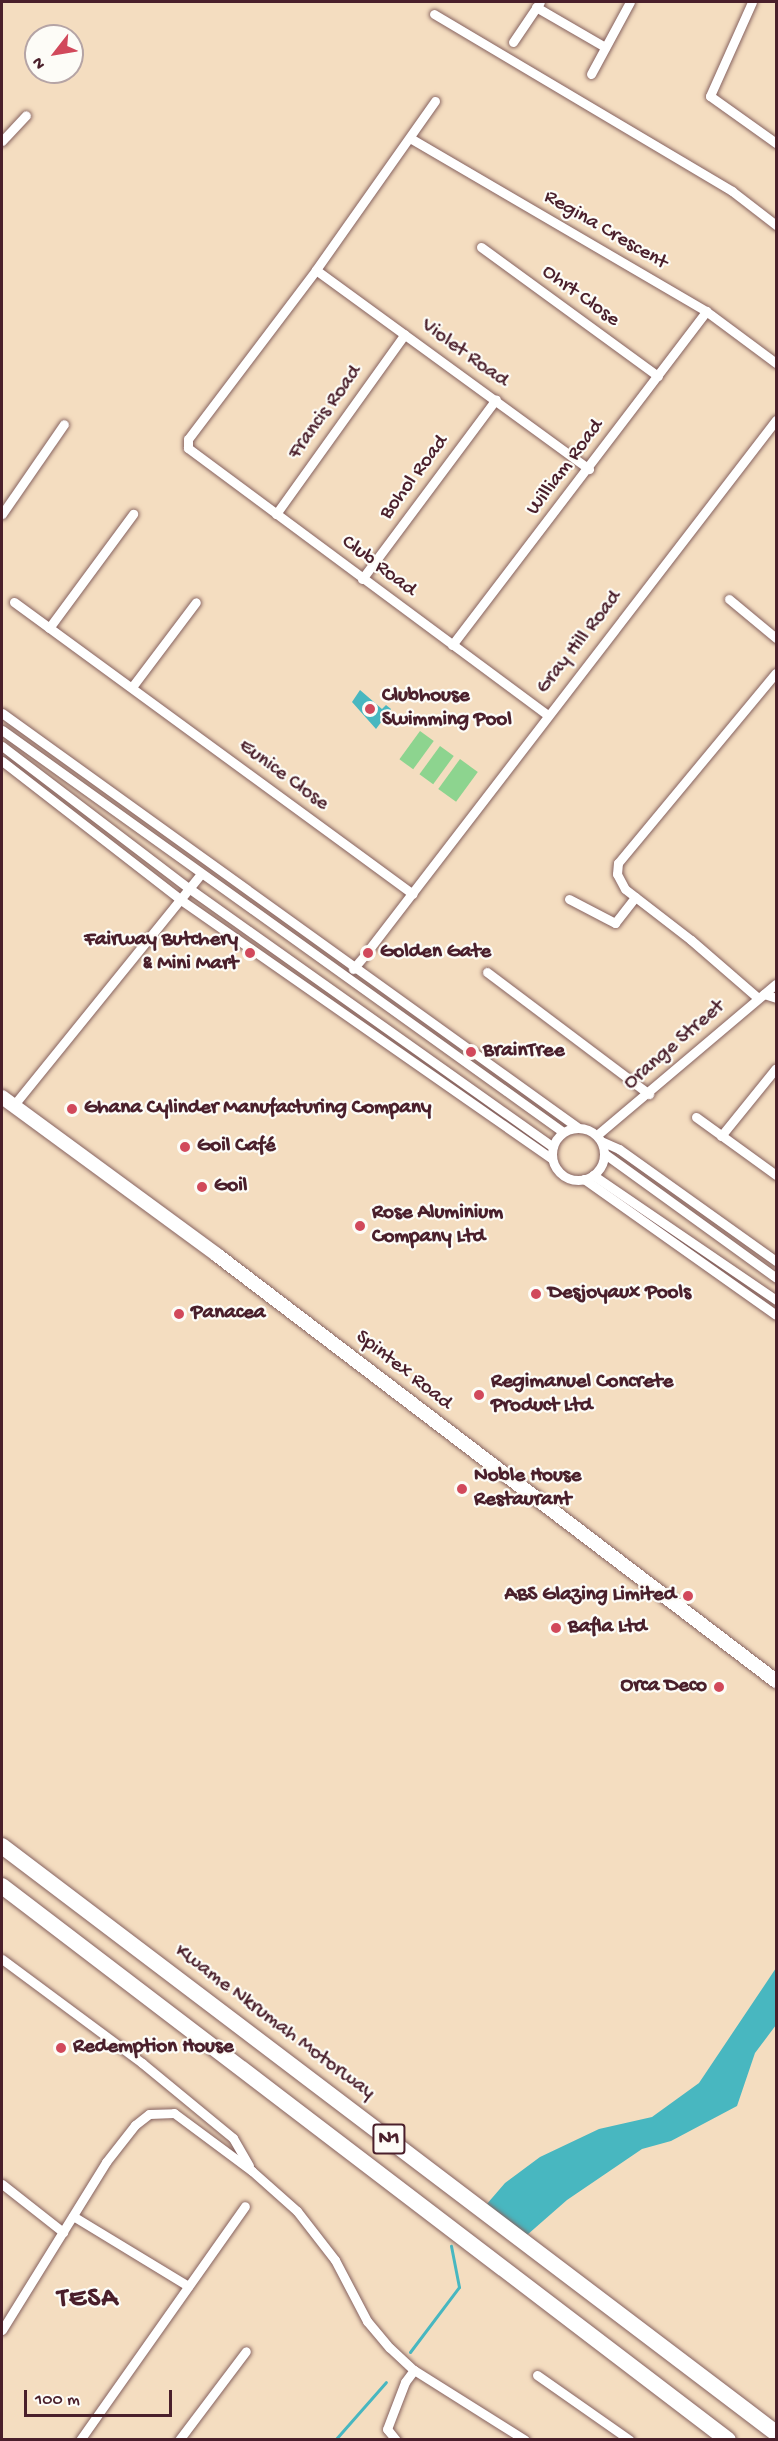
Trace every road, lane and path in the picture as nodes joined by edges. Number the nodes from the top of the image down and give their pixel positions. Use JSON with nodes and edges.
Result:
{"nodes":[{"id":1,"x":630,"y":2,"type":"edge"},
{"id":2,"x":752,"y":2,"type":"edge"},
{"id":3,"x":538,"y":4,"type":"edge"},
{"id":4,"x":434,"y":14,"type":"dead end"},
{"id":5,"x":513,"y":42,"type":"dead end"},
{"id":6,"x":605,"y":47,"type":"junction"},
{"id":7,"x":591,"y":74,"type":"dead end"},
{"id":8,"x":435,"y":101,"type":"dead end"},
{"id":9,"x":26,"y":115,"type":"dead end"},
{"id":10,"x":410,"y":138,"type":"junction"},
{"id":11,"x":2,"y":141,"type":"edge"},
{"id":12,"x":777,"y":142,"type":"edge"},
{"id":13,"x":777,"y":225,"type":"edge"},
{"id":14,"x":481,"y":247,"type":"dead end"},
{"id":15,"x":316,"y":270,"type":"junction"},
{"id":16,"x":706,"y":311,"type":"junction"},
{"id":17,"x":405,"y":334,"type":"junction"},
{"id":18,"x":777,"y":363,"type":"edge"},
{"id":19,"x":658,"y":376,"type":"junction"},
{"id":20,"x":496,"y":399,"type":"junction"},
{"id":21,"x":777,"y":420,"type":"edge"},
{"id":22,"x":64,"y":424,"type":"dead end"},
{"id":23,"x":589,"y":469,"type":"junction"},
{"id":24,"x":2,"y":514,"type":"edge"},
{"id":25,"x":133,"y":514,"type":"dead end"},
{"id":26,"x":276,"y":514,"type":"junction"},
{"id":27,"x":362,"y":579,"type":"junction"},
{"id":28,"x":729,"y":599,"type":"dead end"},
{"id":29,"x":14,"y":602,"type":"dead end"},
{"id":30,"x":196,"y":602,"type":"dead end"},
{"id":31,"x":49,"y":628,"type":"junction"},
{"id":32,"x":777,"y":638,"type":"edge"},
{"id":33,"x":452,"y":645,"type":"junction"},
{"id":34,"x":777,"y":673,"type":"edge"},
{"id":35,"x":132,"y":687,"type":"junction"},
{"id":36,"x":2,"y":713,"type":"edge"},
{"id":37,"x":547,"y":715,"type":"junction"},
{"id":38,"x":2,"y":730,"type":"edge"},
{"id":39,"x":2,"y":746,"type":"edge"},
{"id":40,"x":2,"y":761,"type":"edge"},
{"id":41,"x":200,"y":875,"type":"junction"},
{"id":42,"x":189,"y":890,"type":"junction"},
{"id":43,"x":413,"y":894,"type":"junction"},
{"id":44,"x":635,"y":897,"type":"junction"},
{"id":45,"x":569,"y":899,"type":"dead end"},
{"id":46,"x":182,"y":900,"type":"junction"},
{"id":47,"x":353,"y":969,"type":"junction"},
{"id":48,"x":487,"y":972,"type":"dead end"},
{"id":49,"x":777,"y":984,"type":"edge"},
{"id":50,"x":761,"y":996,"type":"junction"},
{"id":51,"x":777,"y":998,"type":"edge"},
{"id":52,"x":777,"y":1068,"type":"edge"},
{"id":53,"x":649,"y":1094,"type":"junction"},
{"id":54,"x":2,"y":1097,"type":"edge"},
{"id":55,"x":13,"y":1106,"type":"junction"},
{"id":56,"x":696,"y":1118,"type":"dead end"},
{"id":57,"x":577,"y":1127,"type":"junction"},
{"id":58,"x":563,"y":1132,"type":"junction"},
{"id":59,"x":721,"y":1137,"type":"junction"},
{"id":60,"x":599,"y":1138,"type":"junction"},
{"id":61,"x":553,"y":1147,"type":"junction"},
{"id":62,"x":605,"y":1154,"type":"junction"},
{"id":63,"x":552,"y":1159,"type":"junction"},
{"id":64,"x":777,"y":1175,"type":"edge"},
{"id":65,"x":589,"y":1177,"type":"junction"},
{"id":66,"x":777,"y":1261,"type":"edge"},
{"id":67,"x":777,"y":1278,"type":"edge"},
{"id":68,"x":777,"y":1300,"type":"edge"},
{"id":69,"x":777,"y":1315,"type":"edge"},
{"id":70,"x":777,"y":1681,"type":"edge"},
{"id":71,"x":2,"y":1846,"type":"edge"},
{"id":72,"x":2,"y":1886,"type":"edge"},
{"id":73,"x":2,"y":1959,"type":"edge"},
{"id":74,"x":252,"y":2171,"type":"junction"},
{"id":75,"x":2,"y":2184,"type":"edge"},
{"id":76,"x":245,"y":2206,"type":"dead end"},
{"id":77,"x":73,"y":2216,"type":"junction"},
{"id":78,"x":63,"y":2232,"type":"junction"},
{"id":79,"x":188,"y":2286,"type":"junction"},
{"id":80,"x":2,"y":2330,"type":"edge"},
{"id":81,"x":246,"y":2351,"type":"dead end"},
{"id":82,"x":414,"y":2370,"type":"junction"},
{"id":83,"x":537,"y":2375,"type":"dead end"},
{"id":84,"x":777,"y":2433,"type":"edge"},
{"id":85,"x":80,"y":2439,"type":"edge"},
{"id":86,"x":179,"y":2439,"type":"edge"},
{"id":87,"x":396,"y":2439,"type":"edge"},
{"id":88,"x":525,"y":2439,"type":"edge"},
{"id":89,"x":630,"y":2439,"type":"edge"},
{"id":90,"x":728,"y":2439,"type":"edge"}],
"edges":[{"from":1,"to":6,"type":"street"},
{"from":2,"to":12,"type":"street"},
{"from":3,"to":5,"type":"street"},
{"from":3,"to":6,"type":"street"},
{"from":4,"to":13,"type":"street"},
{"from":6,"to":7,"type":"street"},
{"from":8,"to":10,"type":"street"},
{"from":9,"to":11,"type":"street"},
{"from":10,"to":15,"type":"street"},
{"from":10,"to":16,"type":"street","name":"Regina Crescent"},
{"from":14,"to":19,"type":"street","name":"Ohrt Close"},
{"from":15,"to":17,"type":"street","name":"Violet Road"},
{"from":15,"to":26,"type":"street","name":"Club Road"},
{"from":16,"to":18,"type":"street","name":"Regina Crescent"},
{"from":16,"to":19,"type":"street","name":"William Road"},
{"from":17,"to":20,"type":"street","name":"Violet Road"},
{"from":17,"to":26,"type":"street","name":"Francis Road"},
{"from":19,"to":23,"type":"street","name":"William Road"},
{"from":20,"to":23,"type":"street","name":"Violet Road"},
{"from":20,"to":27,"type":"street","name":"Bohol Road"},
{"from":21,"to":37,"type":"street","name":"Gray Hill Road"},
{"from":22,"to":24,"type":"street"},
{"from":23,"to":33,"type":"street","name":"William Road"},
{"from":25,"to":31,"type":"street"},
{"from":26,"to":27,"type":"street","name":"Club Road"},
{"from":27,"to":33,"type":"street","name":"Club Road"},
{"from":28,"to":32,"type":"street"},
{"from":29,"to":31,"type":"street","name":"Eunice Close"},
{"from":30,"to":35,"type":"street"},
{"from":31,"to":35,"type":"street","name":"Eunice Close"},
{"from":33,"to":37,"type":"street","name":"Club Road"},
{"from":34,"to":44,"type":"street"},
{"from":35,"to":43,"type":"street","name":"Eunice Close"},
{"from":36,"to":47,"type":"street"},
{"from":37,"to":43,"type":"street","name":"Gray Hill Road"},
{"from":38,"to":41,"type":"street"},
{"from":39,"to":42,"type":"street"},
{"from":40,"to":46,"type":"street"},
{"from":41,"to":42,"type":"street"},
{"from":41,"to":58,"type":"street"},
{"from":42,"to":46,"type":"street"},
{"from":42,"to":61,"type":"street"},
{"from":43,"to":47,"type":"street","name":"Gray Hill Road"},
{"from":44,"to":45,"type":"street"},
{"from":44,"to":50,"type":"street"},
{"from":46,"to":55,"type":"street"},
{"from":46,"to":63,"type":"street"},
{"from":47,"to":57,"type":"street"},
{"from":48,"to":53,"type":"street"},
{"from":49,"to":50,"type":"street","name":"Orange Street"},
{"from":50,"to":51,"type":"street"},
{"from":50,"to":53,"type":"street","name":"Orange Street"},
{"from":52,"to":59,"type":"street"},
{"from":53,"to":60,"type":"street","name":"Orange Street"},
{"from":54,"to":55,"type":"main road","name":"Spintex Road"},
{"from":55,"to":70,"type":"main road","name":"Spintex Road"},
{"from":56,"to":59,"type":"street"},
{"from":57,"to":58,"type":"street"},
{"from":57,"to":60,"type":"street"},
{"from":58,"to":61,"type":"street"},
{"from":59,"to":64,"type":"street"},
{"from":60,"to":62,"type":"street"},
{"from":60,"to":66,"type":"street"},
{"from":61,"to":63,"type":"street"},
{"from":62,"to":65,"type":"street"},
{"from":62,"to":67,"type":"street"},
{"from":63,"to":65,"type":"street"},
{"from":65,"to":68,"type":"street"},
{"from":65,"to":69,"type":"street"},
{"from":71,"to":84,"type":"highway","name":"Kwame Nkrumah Motorway","number":"N1"},
{"from":72,"to":90,"type":"highway","number":"N1"},
{"from":73,"to":74,"type":"street"},
{"from":74,"to":77,"type":"street"},
{"from":74,"to":82,"type":"street"},
{"from":75,"to":78,"type":"street"},
{"from":76,"to":79,"type":"street"},
{"from":77,"to":78,"type":"street"},
{"from":77,"to":79,"type":"street"},
{"from":78,"to":80,"type":"street"},
{"from":79,"to":85,"type":"street"},
{"from":81,"to":86,"type":"street"},
{"from":82,"to":87,"type":"street"},
{"from":82,"to":88,"type":"street"},
{"from":83,"to":89,"type":"street"}]}
